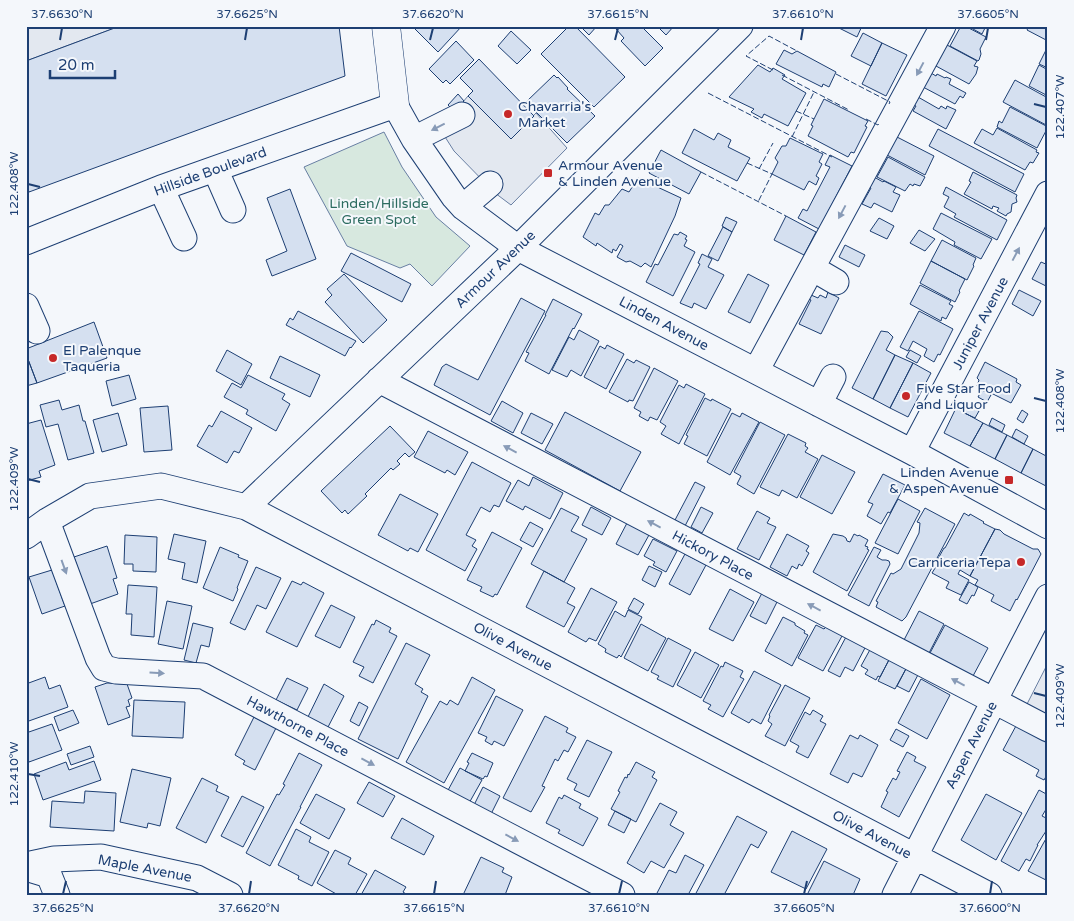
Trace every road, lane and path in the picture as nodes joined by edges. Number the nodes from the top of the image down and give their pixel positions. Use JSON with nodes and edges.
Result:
{"nodes":[{"id":1,"x":386,"y":26,"type":"edge"},
{"id":2,"x":740,"y":26,"type":"edge"},
{"id":3,"x":943,"y":26,"type":"edge"},
{"id":4,"x":395,"y":105,"type":"junction"},
{"id":5,"x":462,"y":115,"type":"dead end"},
{"id":6,"x":414,"y":139,"type":"junction"},
{"id":7,"x":215,"y":169,"type":"junction"},
{"id":8,"x":490,"y":184,"type":"dead end"},
{"id":9,"x":161,"y":188,"type":"junction"},
{"id":10,"x":1048,"y":194,"type":"edge"},
{"id":11,"x":463,"y":207,"type":"junction"},
{"id":12,"x":233,"y":210,"type":"dead end"},
{"id":13,"x":184,"y":238,"type":"dead end"},
{"id":14,"x":26,"y":242,"type":"edge"},
{"id":15,"x":518,"y":248,"type":"junction"},
{"id":16,"x":812,"y":268,"type":"junction"},
{"id":17,"x":836,"y":282,"type":"dead end"},
{"id":18,"x":26,"y":306,"type":"edge"},
{"id":19,"x":37,"y":331,"type":"dead end"},
{"id":20,"x":756,"y":371,"type":"junction"},
{"id":21,"x":833,"y":377,"type":"dead end"},
{"id":22,"x":379,"y":380,"type":"junction"},
{"id":23,"x":820,"y":404,"type":"junction"},
{"id":24,"x":912,"y":452,"type":"junction"},
{"id":25,"x":246,"y":507,"type":"junction"},
{"id":26,"x":47,"y":521,"type":"junction"},
{"id":27,"x":1048,"y":526,"type":"edge"},
{"id":28,"x":26,"y":536,"type":"edge"},
{"id":29,"x":1048,"y":597,"type":"edge"},
{"id":30,"x":994,"y":700,"type":"junction"},
{"id":31,"x":1047,"y":727,"type":"edge"},
{"id":32,"x":916,"y":856,"type":"junction"},
{"id":33,"x":26,"y":866,"type":"edge"},
{"id":34,"x":57,"y":895,"type":"edge"},
{"id":35,"x":230,"y":895,"type":"edge"},
{"id":36,"x":622,"y":895,"type":"edge"},
{"id":37,"x":895,"y":895,"type":"edge"},
{"id":38,"x":989,"y":895,"type":"edge"}],
"edges":[{"from":1,"to":4,"type":"main road","name":"Linden Avenue"},
{"from":2,"to":15,"type":"street","name":"Armour Avenue"},
{"from":3,"to":16,"type":"street","one_way":true},
{"from":4,"to":6,"type":"street","name":"Linden Avenue"},
{"from":4,"to":7,"type":"street","name":"Hillside Boulevard"},
{"from":5,"to":6,"type":"street","one_way":true},
{"from":6,"to":11,"type":"street","name":"Linden Avenue"},
{"from":7,"to":9,"type":"street","name":"Hillside Boulevard"},
{"from":7,"to":12,"type":"street"},
{"from":8,"to":11,"type":"street"},
{"from":9,"to":13,"type":"street"},
{"from":9,"to":14,"type":"street","name":"Hillside Boulevard"},
{"from":24,"to":10,"type":"street","name":"Juniper Avenue","one_way":true},
{"from":11,"to":15,"type":"street","name":"Linden Avenue"},
{"from":15,"to":20,"type":"street","name":"Linden Avenue"},
{"from":15,"to":22,"type":"street","name":"Armour Avenue"},
{"from":16,"to":17,"type":"street"},
{"from":16,"to":20,"type":"street"},
{"from":18,"to":19,"type":"street"},
{"from":20,"to":23,"type":"street","name":"Linden Avenue"},
{"from":21,"to":23,"type":"street"},
{"from":22,"to":25,"type":"street","name":"Armour Avenue"},
{"from":30,"to":22,"type":"street","name":"Hickory Place","one_way":true},
{"from":23,"to":24,"type":"street","name":"Linden Avenue"},
{"from":24,"to":27,"type":"street","name":"Linden Avenue"},
{"from":25,"to":26,"type":"street","name":"Olive Avenue"},
{"from":25,"to":32,"type":"street","name":"Olive Avenue"},
{"from":26,"to":28,"type":"street","name":"Olive Avenue"},
{"from":26,"to":36,"type":"street","name":"Hawthorne Place","one_way":true},
{"from":29,"to":30,"type":"street","name":"Aspen Avenue"},
{"from":30,"to":31,"type":"street","name":"Hickory Place"},
{"from":30,"to":32,"type":"street","name":"Aspen Avenue"},
{"from":32,"to":37,"type":"street","name":"Aspen Avenue"},
{"from":32,"to":38,"type":"street","name":"Olive Avenue"},
{"from":33,"to":34,"type":"street"},
{"from":33,"to":35,"type":"street","name":"Maple Avenue"}]}
